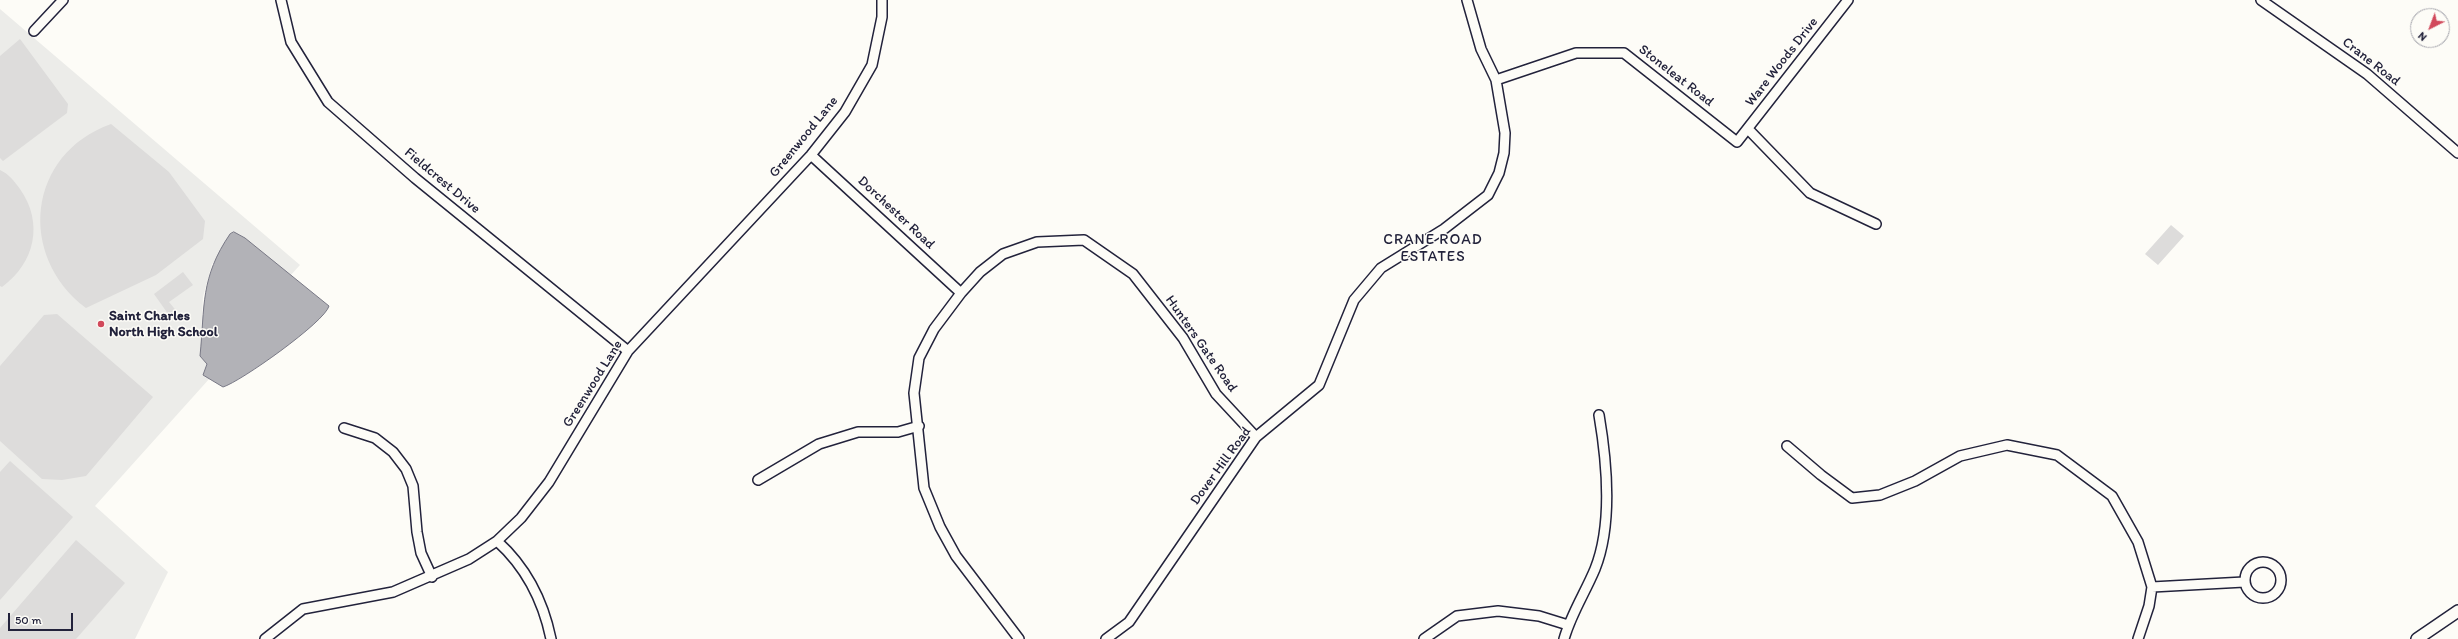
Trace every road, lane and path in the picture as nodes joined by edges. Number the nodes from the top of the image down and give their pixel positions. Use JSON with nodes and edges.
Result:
{"nodes":[{"id":1,"x":63,"y":0,"type":"edge"},
{"id":2,"x":281,"y":0,"type":"edge"},
{"id":3,"x":882,"y":0,"type":"edge"},
{"id":4,"x":1467,"y":0,"type":"edge"},
{"id":5,"x":1848,"y":0,"type":"edge"},
{"id":6,"x":2260,"y":0,"type":"edge"},
{"id":7,"x":34,"y":31,"type":"dead end"},
{"id":8,"x":1496,"y":80,"type":"junction"},
{"id":9,"x":1748,"y":129,"type":"junction"},
{"id":10,"x":1739,"y":141,"type":"joint"},
{"id":11,"x":2458,"y":153,"type":"edge"},
{"id":12,"x":811,"y":155,"type":"junction"},
{"id":13,"x":1876,"y":224,"type":"dead end"},
{"id":14,"x":961,"y":293,"type":"junction"},
{"id":15,"x":628,"y":351,"type":"junction"},
{"id":16,"x":1598,"y":414,"type":"dead end"},
{"id":17,"x":919,"y":426,"type":"junction"},
{"id":18,"x":344,"y":428,"type":"dead end"},
{"id":19,"x":1256,"y":437,"type":"junction"},
{"id":20,"x":1787,"y":446,"type":"dead end"},
{"id":21,"x":758,"y":480,"type":"dead end"},
{"id":22,"x":497,"y":541,"type":"junction"},
{"id":23,"x":432,"y":576,"type":"junction"},
{"id":24,"x":2244,"y":582,"type":"junction"},
{"id":25,"x":2152,"y":586,"type":"junction"},
{"id":26,"x":2458,"y":610,"type":"edge"},
{"id":27,"x":1568,"y":625,"type":"junction"},
{"id":28,"x":265,"y":639,"type":"edge"},
{"id":29,"x":551,"y":639,"type":"edge"},
{"id":30,"x":1019,"y":639,"type":"edge"},
{"id":31,"x":1106,"y":639,"type":"edge"},
{"id":32,"x":1424,"y":639,"type":"edge"},
{"id":33,"x":1564,"y":639,"type":"edge"},
{"id":34,"x":2138,"y":639,"type":"edge"},
{"id":35,"x":2417,"y":639,"type":"edge"}],
"edges":[{"from":1,"to":7,"type":"street"},
{"from":2,"to":15,"type":"street","name":"Fieldcrest Drive"},
{"from":3,"to":12,"type":"street","name":"Greenwood Lane"},
{"from":4,"to":8,"type":"street","name":"Dover Hill Road"},
{"from":5,"to":9,"type":"street","name":"Ware Woods Drive"},
{"from":6,"to":11,"type":"street","name":"Crane Road"},
{"from":8,"to":10,"type":"street","name":"Stoneleat Road"},
{"from":8,"to":19,"type":"street","name":"Dover Hill Road"},
{"from":9,"to":10,"type":"street","name":"Ware Woods Drive"},
{"from":9,"to":13,"type":"street"},
{"from":12,"to":14,"type":"street","name":"Dorchester Road"},
{"from":12,"to":15,"type":"street","name":"Greenwood Lane"},
{"from":14,"to":17,"type":"street","name":"Hunters Gate Road"},
{"from":14,"to":19,"type":"street","name":"Hunters Gate Road"},
{"from":15,"to":22,"type":"street","name":"Greenwood Lane"},
{"from":16,"to":27,"type":"street"},
{"from":17,"to":21,"type":"street"},
{"from":17,"to":30,"type":"street","name":"Hunters Gate Road"},
{"from":18,"to":23,"type":"street"},
{"from":19,"to":31,"type":"street","name":"Dover Hill Road"},
{"from":20,"to":25,"type":"street"},
{"from":22,"to":23,"type":"street","name":"Greenwood Lane"},
{"from":22,"to":29,"type":"street"},
{"from":23,"to":28,"type":"street","name":"Greenwood Lane"},
{"from":24,"to":24,"type":"street"},
{"from":24,"to":25,"type":"street"},
{"from":25,"to":34,"type":"street"},
{"from":26,"to":35,"type":"main road"},
{"from":27,"to":32,"type":"street"},
{"from":27,"to":33,"type":"street"}]}
